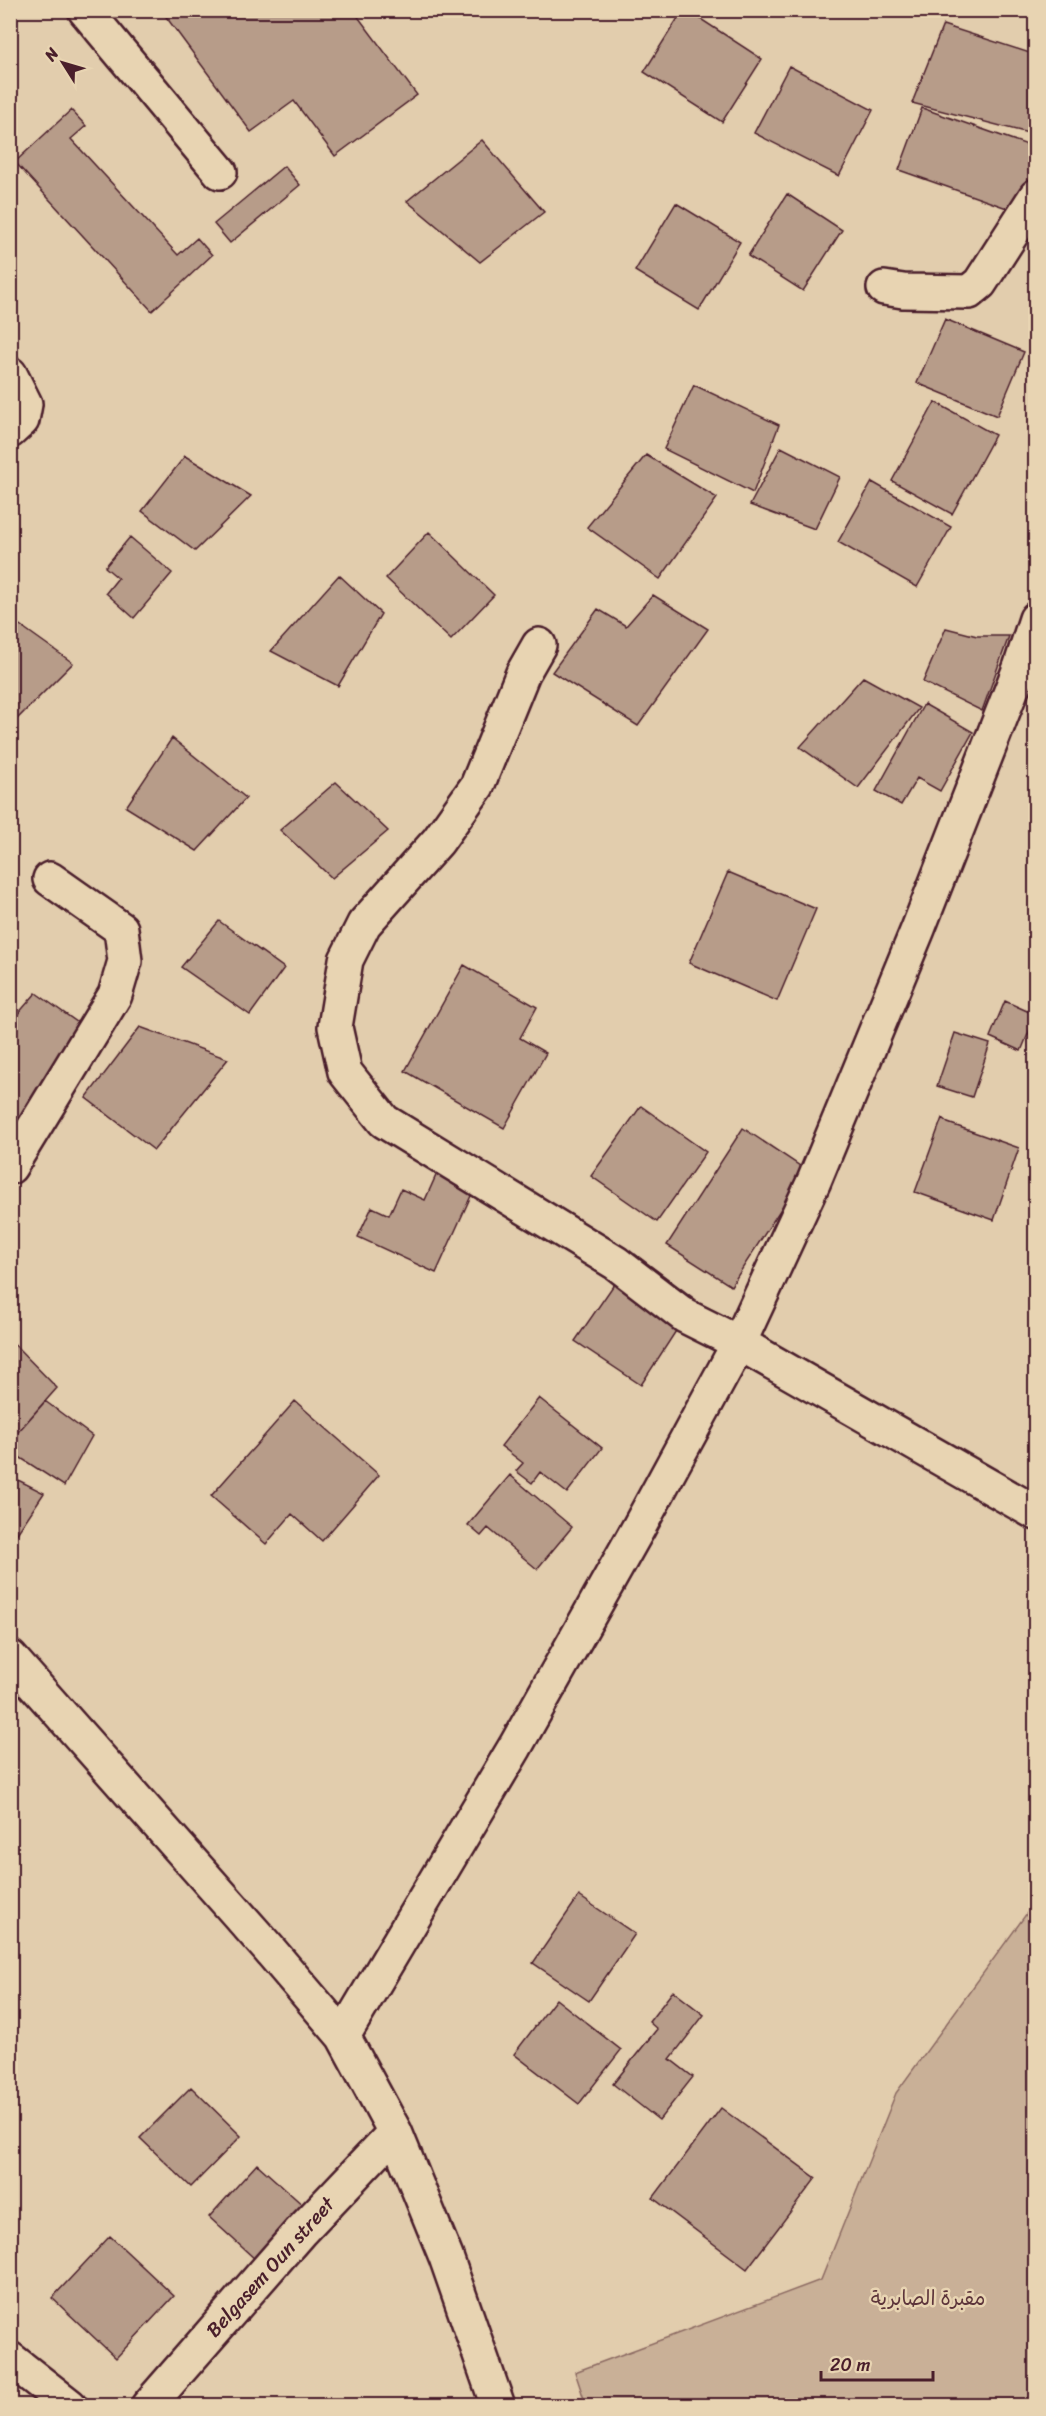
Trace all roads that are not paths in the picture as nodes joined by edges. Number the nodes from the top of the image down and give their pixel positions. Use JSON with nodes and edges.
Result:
{"nodes":[{"id":1,"x":85,"y":10,"type":"edge"},
{"id":2,"x":220,"y":172,"type":"dead end"},
{"id":3,"x":1035,"y":196,"type":"edge"},
{"id":4,"x":884,"y":288,"type":"dead end"},
{"id":5,"x":10,"y":374,"type":"edge"},
{"id":6,"x":10,"y":431,"type":"edge"},
{"id":7,"x":1035,"y":619,"type":"edge"},
{"id":8,"x":539,"y":645,"type":"dead end"},
{"id":9,"x":50,"y":879,"type":"dead end"},
{"id":10,"x":10,"y":1167,"type":"edge"},
{"id":11,"x":739,"y":1343,"type":"junction"},
{"id":12,"x":1035,"y":1513,"type":"edge"},
{"id":13,"x":10,"y":1657,"type":"edge"},
{"id":14,"x":343,"y":2036,"type":"junction"},
{"id":15,"x":395,"y":2132,"type":"junction"},
{"id":16,"x":10,"y":2359,"type":"edge"},
{"id":17,"x":70,"y":2406,"type":"edge"},
{"id":18,"x":148,"y":2406,"type":"edge"},
{"id":19,"x":498,"y":2406,"type":"edge"}],
"edges":[{"from":1,"to":2,"type":"street"},
{"from":3,"to":4,"type":"street"},
{"from":5,"to":6,"type":"street"},
{"from":7,"to":11,"type":"street"},
{"from":8,"to":11,"type":"street"},
{"from":9,"to":10,"type":"street"},
{"from":11,"to":12,"type":"street"},
{"from":11,"to":14,"type":"street"},
{"from":13,"to":14,"type":"street"},
{"from":14,"to":15,"type":"street"},
{"from":15,"to":18,"type":"street","name":"Belgasem Oun street"},
{"from":15,"to":19,"type":"street"},
{"from":16,"to":17,"type":"street"}]}
